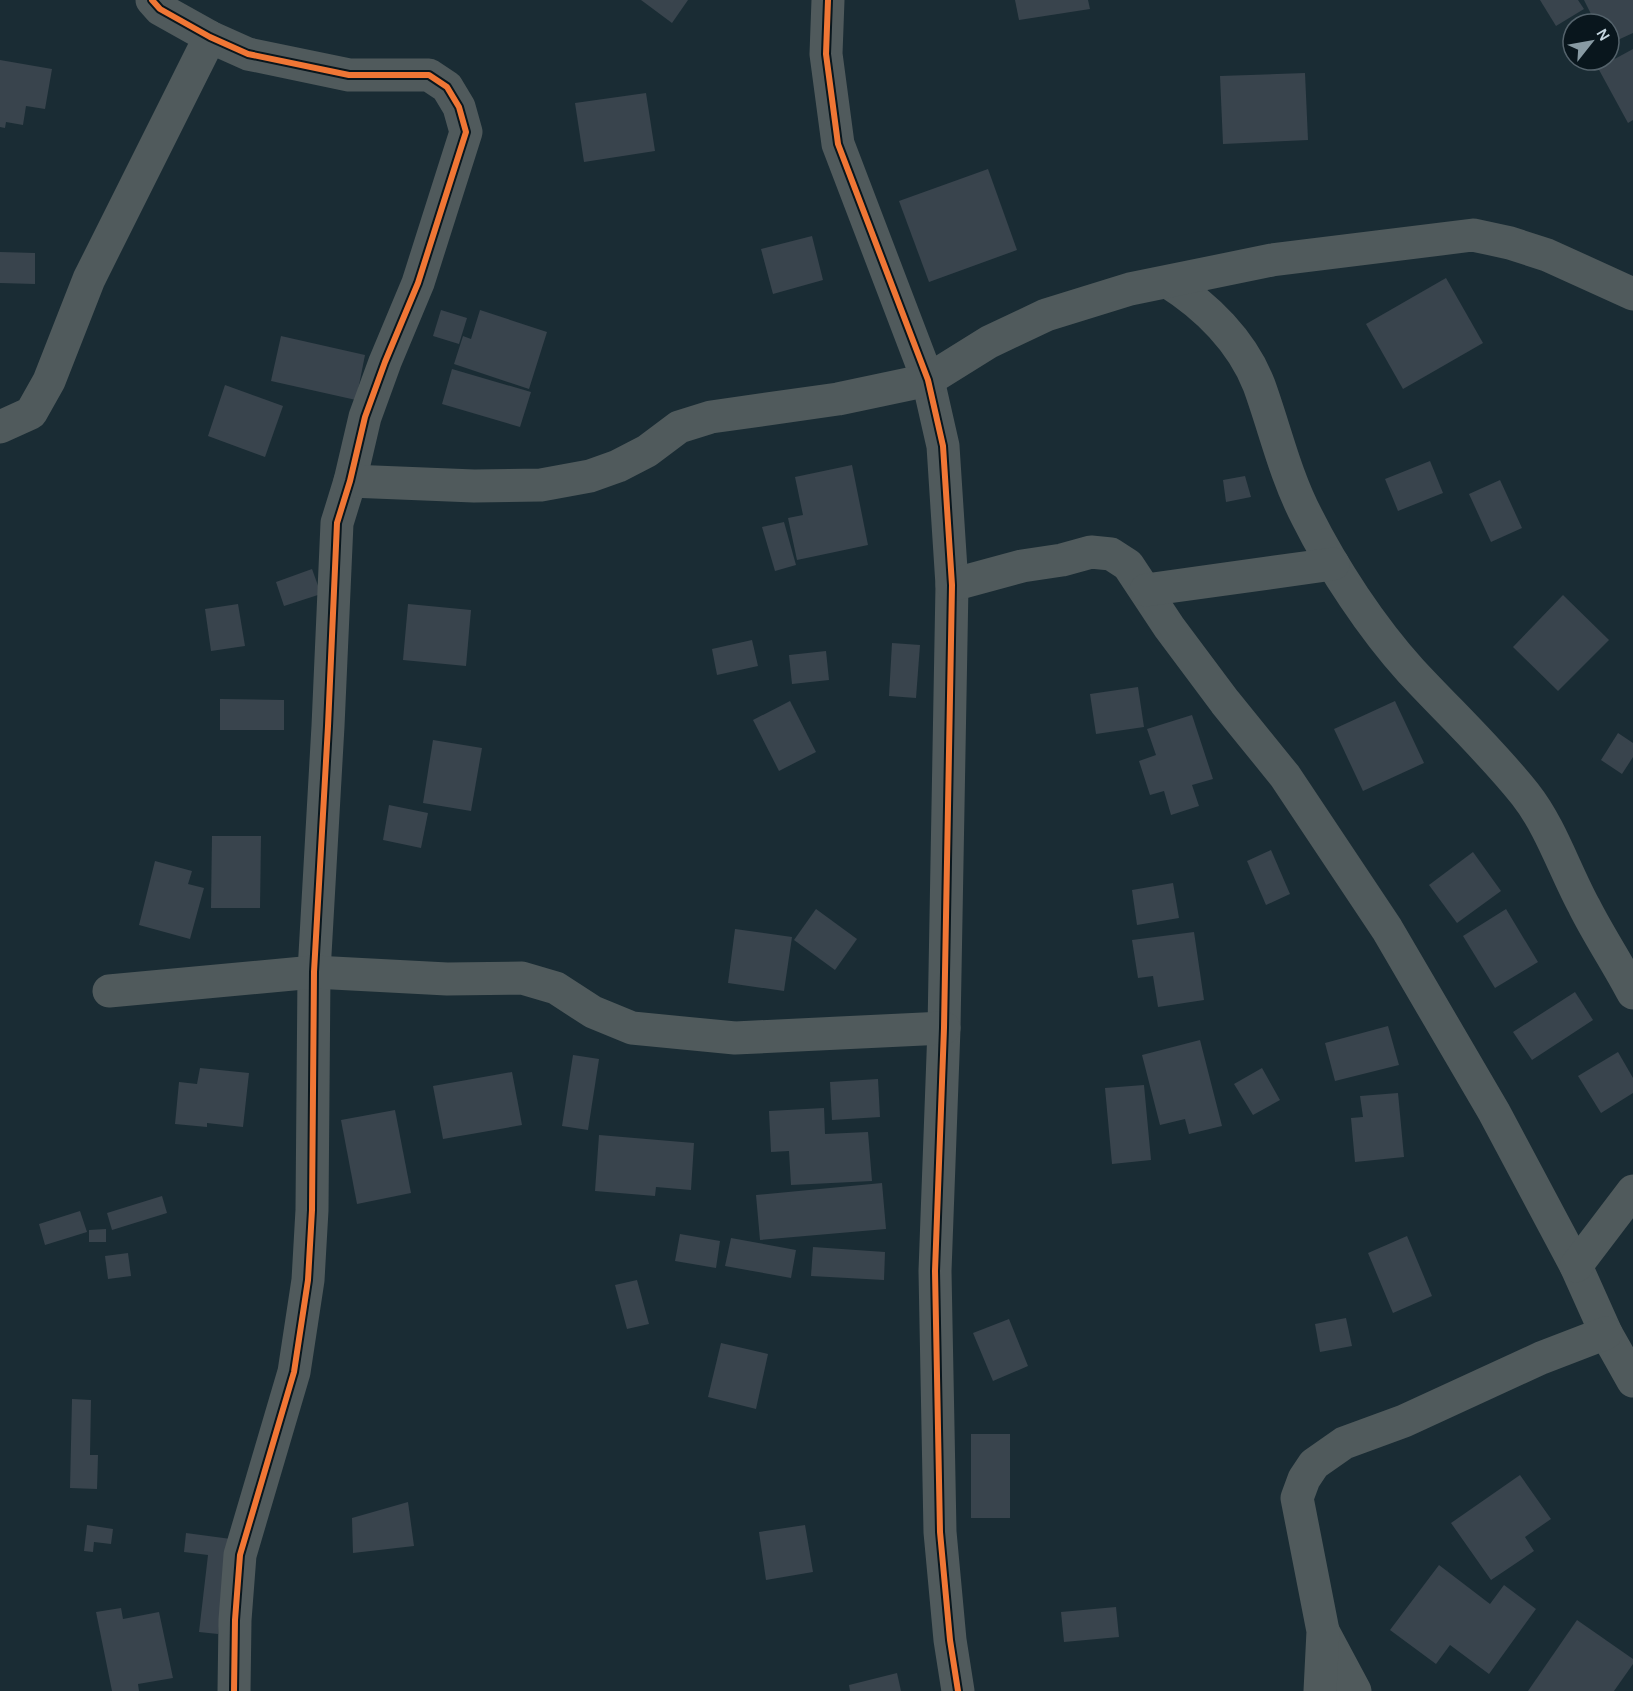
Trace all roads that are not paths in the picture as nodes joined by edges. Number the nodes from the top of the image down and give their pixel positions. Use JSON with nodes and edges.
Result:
{"nodes":[{"id":1,"x":152,"y":0,"type":"edge"},
{"id":2,"x":828,"y":0,"type":"edge"},
{"id":3,"x":210,"y":37,"type":"junction"},
{"id":4,"x":1168,"y":282,"type":"junction"},
{"id":5,"x":1633,"y":294,"type":"edge"},
{"id":6,"x":928,"y":380,"type":"junction"},
{"id":7,"x":0,"y":427,"type":"edge"},
{"id":8,"x":350,"y":482,"type":"junction"},
{"id":9,"x":1333,"y":564,"type":"junction"},
{"id":10,"x":952,"y":585,"type":"junction"},
{"id":11,"x":1146,"y":590,"type":"junction"},
{"id":12,"x":314,"y":972,"type":"junction"},
{"id":13,"x":109,"y":991,"type":"dead end"},
{"id":14,"x":1633,"y":993,"type":"edge"},
{"id":15,"x":944,"y":1028,"type":"junction"},
{"id":16,"x":1633,"y":1191,"type":"edge"},
{"id":17,"x":1576,"y":1266,"type":"junction"},
{"id":18,"x":1606,"y":1333,"type":"junction"},
{"id":19,"x":1633,"y":1379,"type":"edge"},
{"id":20,"x":1323,"y":1631,"type":"junction"},
{"id":21,"x":234,"y":1691,"type":"edge"},
{"id":22,"x":958,"y":1691,"type":"edge"},
{"id":23,"x":1320,"y":1691,"type":"edge"},
{"id":24,"x":1355,"y":1691,"type":"edge"}],
"edges":[{"from":1,"to":3,"type":"street"},
{"from":2,"to":6,"type":"street"},
{"from":3,"to":7,"type":"street"},
{"from":3,"to":8,"type":"street"},
{"from":4,"to":5,"type":"street"},
{"from":4,"to":6,"type":"street"},
{"from":4,"to":9,"type":"street"},
{"from":6,"to":8,"type":"street"},
{"from":6,"to":10,"type":"street"},
{"from":8,"to":12,"type":"street"},
{"from":9,"to":11,"type":"street"},
{"from":9,"to":14,"type":"street"},
{"from":10,"to":11,"type":"street"},
{"from":10,"to":15,"type":"street"},
{"from":11,"to":17,"type":"street"},
{"from":12,"to":13,"type":"street"},
{"from":12,"to":15,"type":"street"},
{"from":12,"to":21,"type":"street"},
{"from":15,"to":22,"type":"street"},
{"from":16,"to":17,"type":"street"},
{"from":17,"to":18,"type":"street"},
{"from":18,"to":19,"type":"street"},
{"from":18,"to":20,"type":"street"},
{"from":20,"to":23,"type":"street"},
{"from":20,"to":24,"type":"street"}]}
